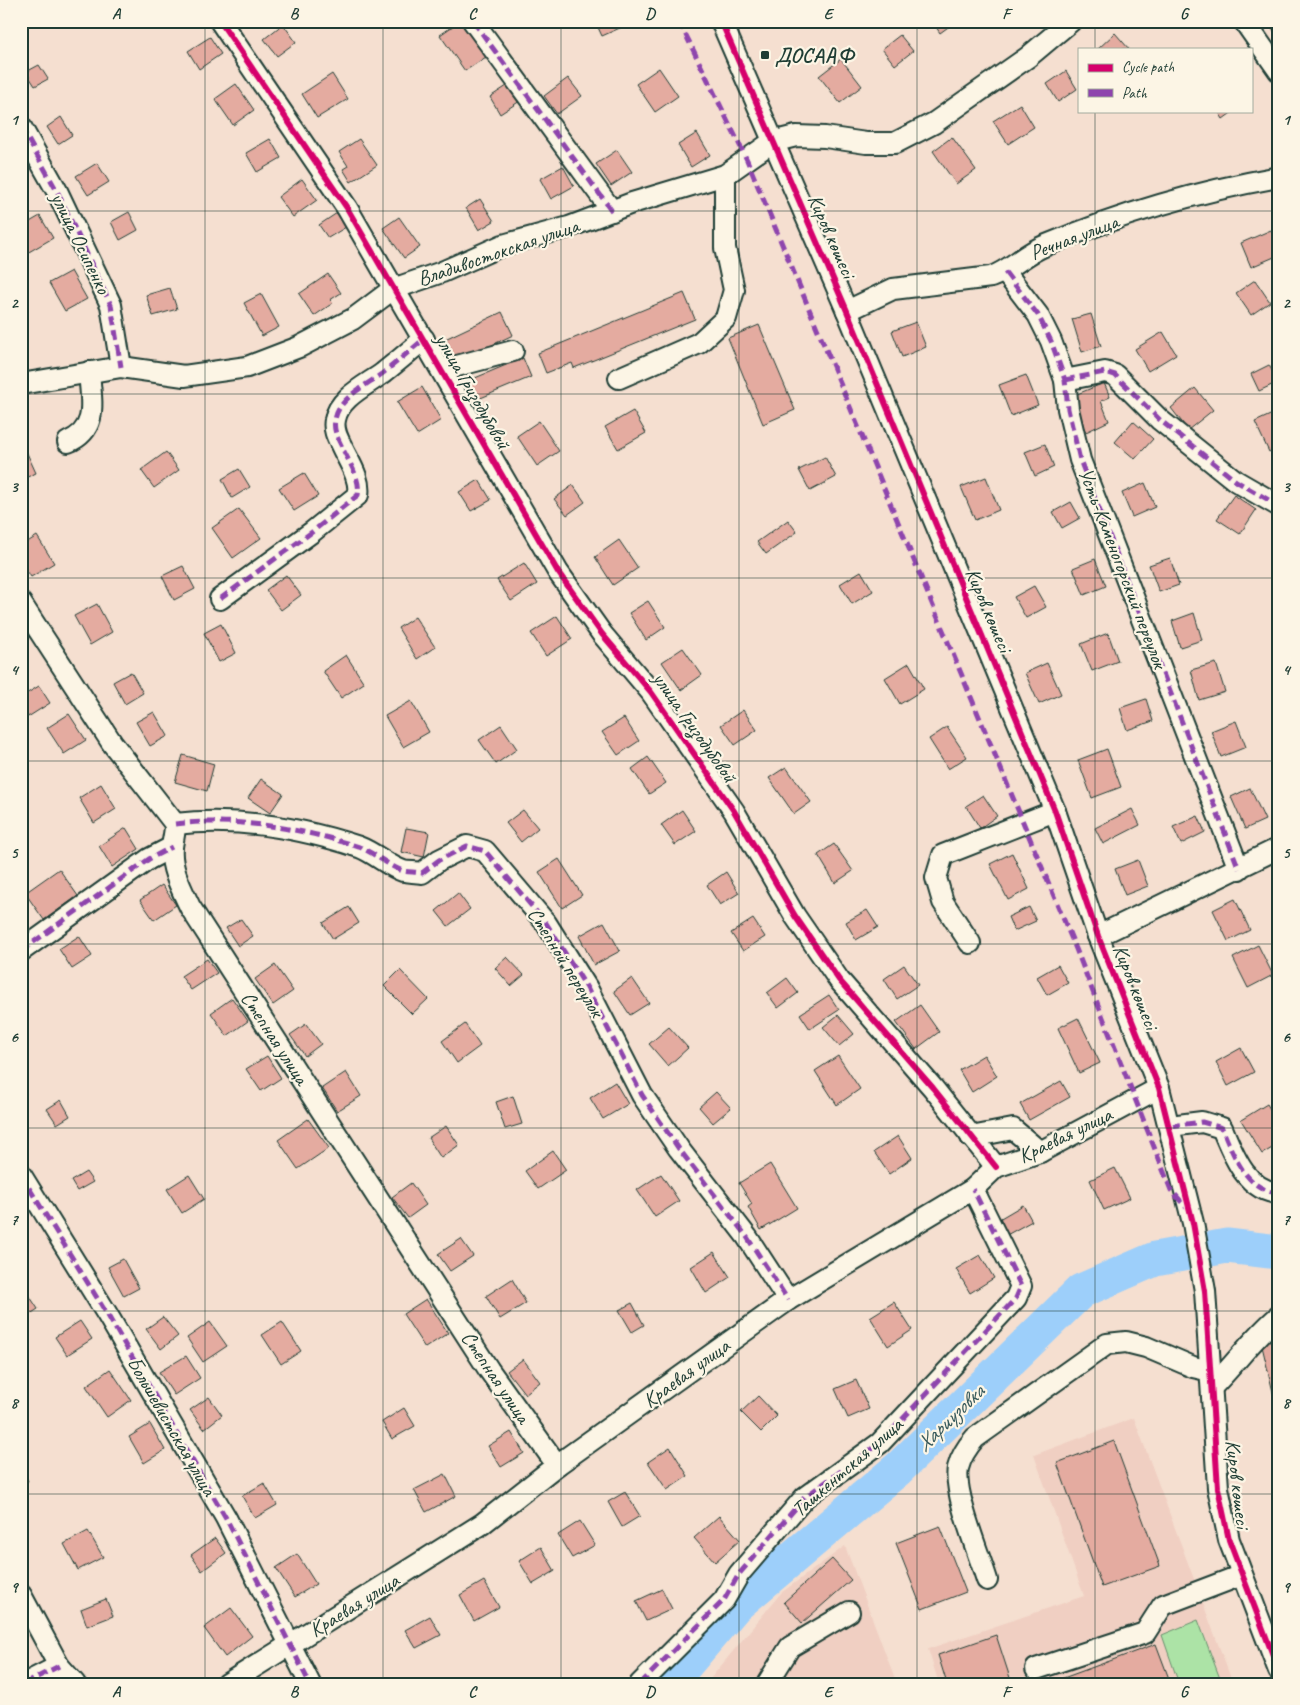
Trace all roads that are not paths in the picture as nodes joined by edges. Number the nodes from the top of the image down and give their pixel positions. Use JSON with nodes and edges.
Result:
{"nodes":[{"id":1,"x":220,"y":21,"type":"edge"},
{"id":2,"x":473,"y":21,"type":"edge"},
{"id":3,"x":721,"y":21,"type":"edge"},
{"id":4,"x":1071,"y":21,"type":"edge"},
{"id":5,"x":1244,"y":21,"type":"edge"},
{"id":6,"x":1279,"y":71,"type":"edge"},
{"id":7,"x":21,"y":126,"type":"edge"},
{"id":8,"x":772,"y":142,"type":"junction"},
{"id":9,"x":725,"y":174,"type":"junction"},
{"id":10,"x":1279,"y":177,"type":"edge"},
{"id":11,"x":612,"y":211,"type":"junction"},
{"id":12,"x":1005,"y":272,"type":"junction"},
{"id":13,"x":393,"y":288,"type":"junction"},
{"id":14,"x":847,"y":311,"type":"junction"},
{"id":15,"x":424,"y":339,"type":"junction"},
{"id":16,"x":512,"y":351,"type":"dead end"},
{"id":17,"x":121,"y":367,"type":"junction"},
{"id":18,"x":442,"y":370,"type":"junction"},
{"id":19,"x":89,"y":372,"type":"junction"},
{"id":20,"x":619,"y":378,"type":"dead end"},
{"id":21,"x":1065,"y":380,"type":"junction"},
{"id":22,"x":21,"y":384,"type":"edge"},
{"id":23,"x":68,"y":442,"type":"dead end"},
{"id":24,"x":1279,"y":506,"type":"edge"},
{"id":25,"x":220,"y":599,"type":"dead end"},
{"id":26,"x":21,"y":603,"type":"edge"},
{"id":27,"x":1055,"y":811,"type":"junction"},
{"id":28,"x":175,"y":824,"type":"junction"},
{"id":29,"x":172,"y":847,"type":"junction"},
{"id":30,"x":1279,"y":848,"type":"edge"},
{"id":31,"x":1239,"y":869,"type":"junction"},
{"id":32,"x":1098,"y":936,"type":"junction"},
{"id":33,"x":970,"y":943,"type":"dead end"},
{"id":34,"x":21,"y":951,"type":"edge"},
{"id":35,"x":1158,"y":1088,"type":"junction"},
{"id":36,"x":1170,"y":1126,"type":"junction"},
{"id":37,"x":971,"y":1136,"type":"junction"},
{"id":38,"x":1040,"y":1152,"type":"junction"},
{"id":39,"x":996,"y":1167,"type":"junction"},
{"id":40,"x":21,"y":1175,"type":"edge"},
{"id":41,"x":974,"y":1189,"type":"junction"},
{"id":42,"x":1279,"y":1192,"type":"edge"},
{"id":43,"x":788,"y":1300,"type":"junction"},
{"id":44,"x":1279,"y":1316,"type":"edge"},
{"id":45,"x":1212,"y":1379,"type":"junction"},
{"id":46,"x":557,"y":1465,"type":"junction"},
{"id":47,"x":1242,"y":1575,"type":"junction"},
{"id":48,"x":987,"y":1580,"type":"dead end"},
{"id":49,"x":21,"y":1595,"type":"edge"},
{"id":50,"x":849,"y":1612,"type":"dead end"},
{"id":51,"x":289,"y":1645,"type":"junction"},
{"id":52,"x":60,"y":1666,"type":"junction"},
{"id":53,"x":1036,"y":1669,"type":"dead end"},
{"id":54,"x":1279,"y":1671,"type":"edge"},
{"id":55,"x":24,"y":1684,"type":"edge"},
{"id":56,"x":75,"y":1684,"type":"edge"},
{"id":57,"x":227,"y":1684,"type":"edge"},
{"id":58,"x":310,"y":1684,"type":"edge"},
{"id":59,"x":640,"y":1684,"type":"edge"},
{"id":60,"x":767,"y":1684,"type":"edge"}],
"edges":[{"from":1,"to":13,"type":"street","name":"улица Гризодубовой"},
{"from":2,"to":11,"type":"street"},
{"from":3,"to":8,"type":"street","name":"Киров көшесі"},
{"from":4,"to":8,"type":"street"},
{"from":5,"to":6,"type":"street"},
{"from":7,"to":17,"type":"street","name":"улица Осипенко"},
{"from":8,"to":9,"type":"street","name":"Владивостокская улица"},
{"from":8,"to":14,"type":"street","name":"Киров көшесі"},
{"from":9,"to":11,"type":"street","name":"Владивостокская улица"},
{"from":9,"to":20,"type":"street"},
{"from":10,"to":12,"type":"street","name":"Речная улица"},
{"from":11,"to":13,"type":"street","name":"Владивостокская улица"},
{"from":12,"to":14,"type":"street","name":"Речная улица"},
{"from":12,"to":21,"type":"street","name":"Усть-Каменогорский переулок"},
{"from":13,"to":15,"type":"street","name":"улица Гризодубовой"},
{"from":13,"to":17,"type":"street","name":"Владивостокская улица"},
{"from":14,"to":27,"type":"street","name":"Киров көшесі"},
{"from":15,"to":18,"type":"street","name":"улица Гризодубовой"},
{"from":15,"to":25,"type":"street"},
{"from":16,"to":18,"type":"street"},
{"from":17,"to":19,"type":"street","name":"Владивостокская улица"},
{"from":18,"to":37,"type":"street","name":"улица Гризодубовой"},
{"from":19,"to":22,"type":"street","name":"Владивостокская улица"},
{"from":19,"to":23,"type":"street"},
{"from":21,"to":24,"type":"street"},
{"from":21,"to":31,"type":"street","name":"Усть-Каменогорский переулок"},
{"from":26,"to":28,"type":"street"},
{"from":27,"to":32,"type":"street","name":"Киров көшесі"},
{"from":27,"to":33,"type":"street"},
{"from":28,"to":29,"type":"street","name":"Степная улица"},
{"from":28,"to":43,"type":"street","name":"Степной переулок"},
{"from":29,"to":34,"type":"street"},
{"from":29,"to":46,"type":"street","name":"Степная улица"},
{"from":30,"to":31,"type":"street"},
{"from":31,"to":32,"type":"street"},
{"from":32,"to":35,"type":"street","name":"Киров көшесі"},
{"from":35,"to":36,"type":"street","name":"Киров көшесі"},
{"from":35,"to":38,"type":"street","name":"Краевая улица"},
{"from":36,"to":42,"type":"street"},
{"from":36,"to":45,"type":"street","name":"Киров көшесі"},
{"from":37,"to":38,"type":"street"},
{"from":37,"to":39,"type":"street","name":"улица Гризодубовой"},
{"from":38,"to":39,"type":"street","name":"Краевая улица"},
{"from":39,"to":41,"type":"street","name":"Краевая улица"},
{"from":40,"to":51,"type":"street","name":"Большевистская улица"},
{"from":41,"to":43,"type":"street","name":"Краевая улица"},
{"from":41,"to":59,"type":"street","name":"Ташкентская улица"},
{"from":43,"to":46,"type":"street","name":"Краевая улица"},
{"from":44,"to":45,"type":"street"},
{"from":45,"to":47,"type":"street","name":"Киров көшесі"},
{"from":45,"to":48,"type":"street"},
{"from":46,"to":51,"type":"street","name":"Краевая улица"},
{"from":47,"to":53,"type":"street"},
{"from":47,"to":54,"type":"street","name":"Киров көшесі"},
{"from":49,"to":52,"type":"street"},
{"from":50,"to":60,"type":"street"},
{"from":51,"to":57,"type":"street","name":"Краевая улица"},
{"from":51,"to":58,"type":"street","name":"Большевистская улица"},
{"from":52,"to":55,"type":"street"},
{"from":52,"to":56,"type":"street"}]}
